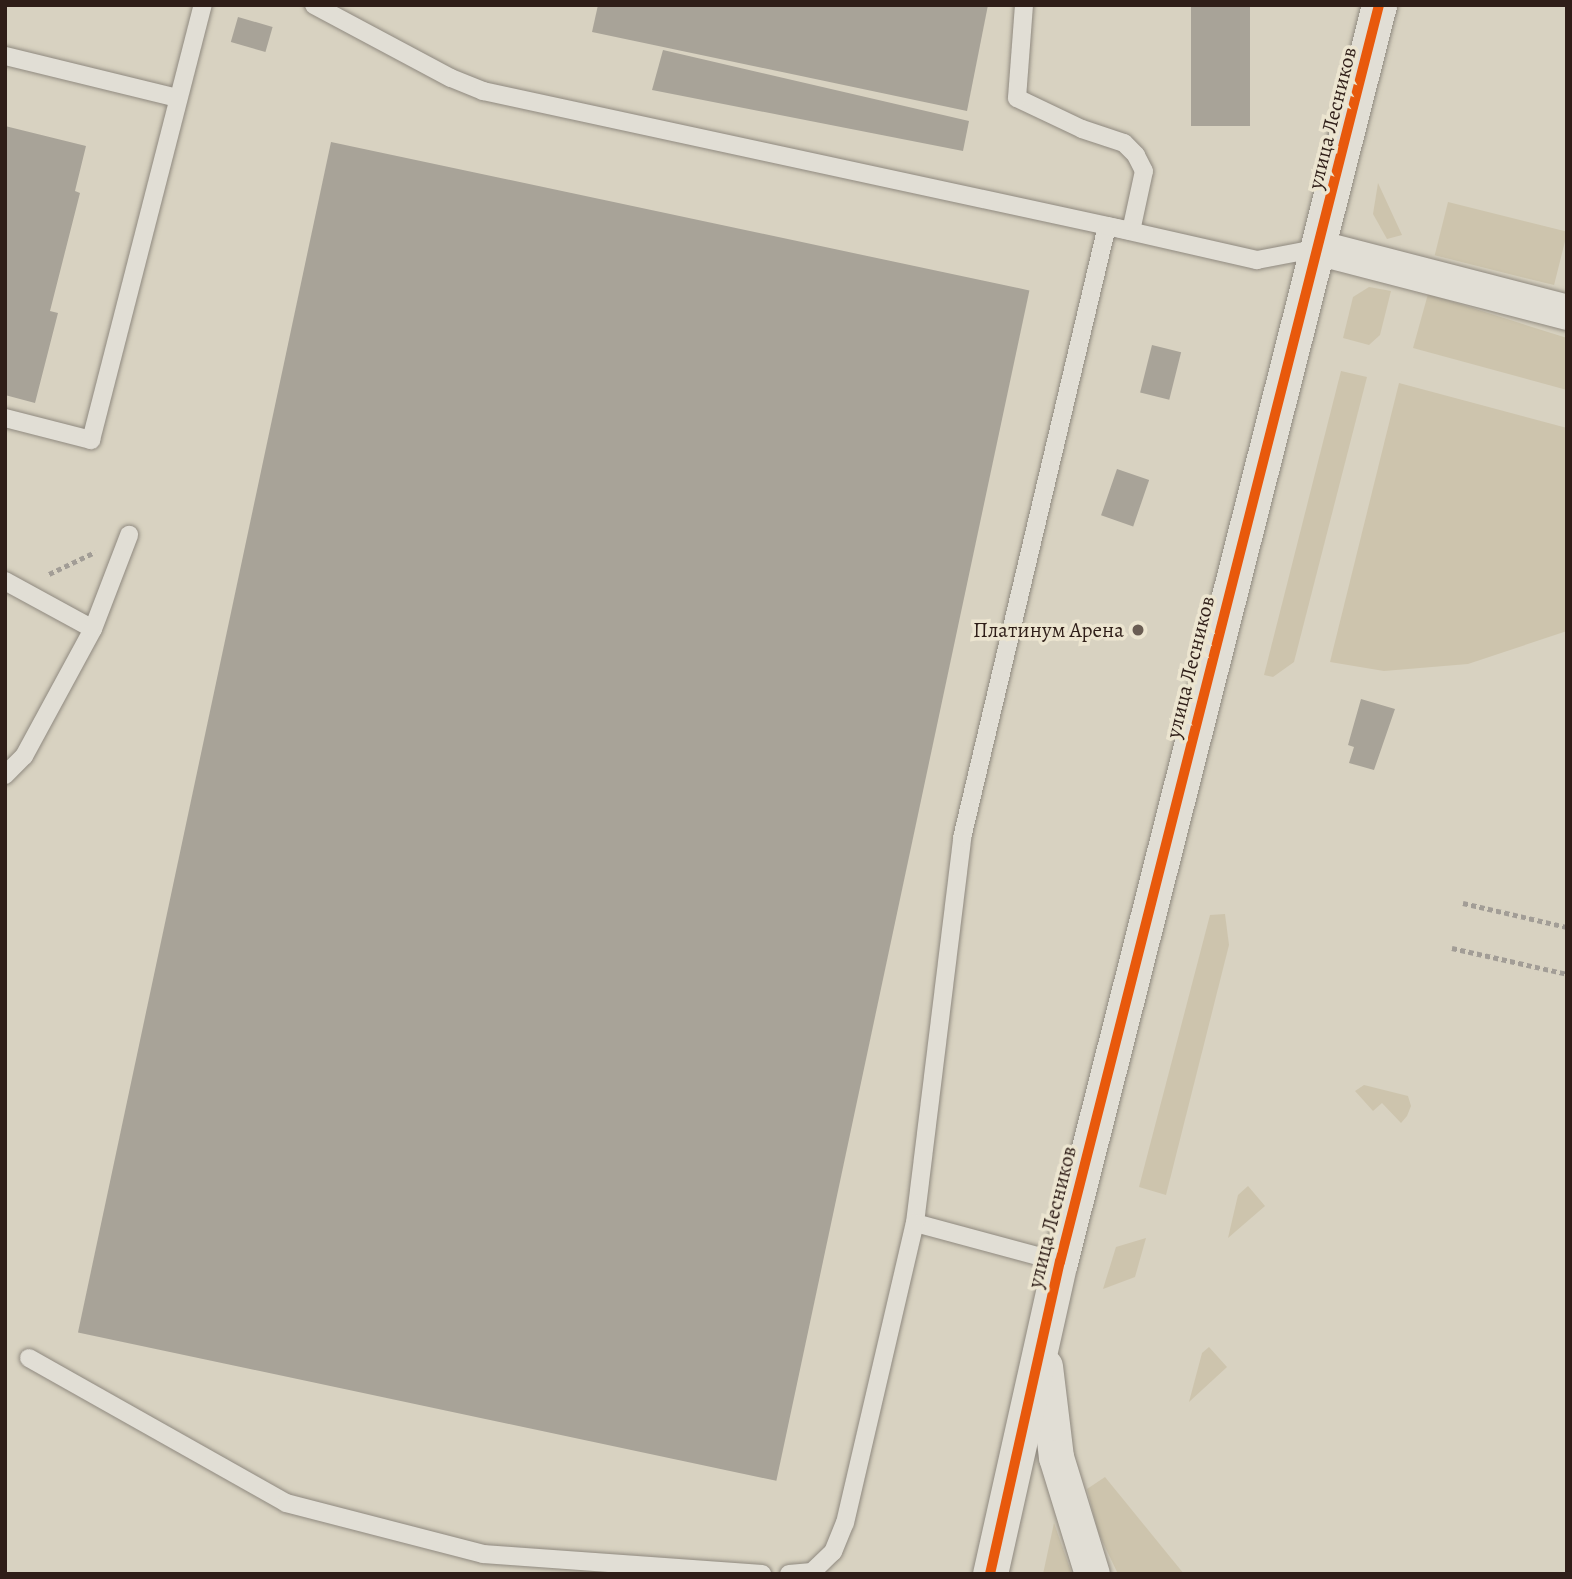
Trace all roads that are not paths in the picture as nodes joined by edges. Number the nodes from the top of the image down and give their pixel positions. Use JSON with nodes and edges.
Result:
{"nodes":[{"id":1,"x":203,"y":5,"type":"edge"},
{"id":2,"x":314,"y":5,"type":"edge"},
{"id":3,"x":1024,"y":5,"type":"edge"},
{"id":4,"x":1379,"y":5,"type":"edge"},
{"id":5,"x":5,"y":56,"type":"edge"},
{"id":6,"x":177,"y":98,"type":"junction"},
{"id":7,"x":1107,"y":226,"type":"junction"},
{"id":8,"x":1131,"y":231,"type":"junction"},
{"id":9,"x":1320,"y":248,"type":"junction"},
{"id":10,"x":1567,"y":312,"type":"edge"},
{"id":11,"x":5,"y":418,"type":"edge"},
{"id":12,"x":129,"y":535,"type":"road end"},
{"id":13,"x":5,"y":581,"type":"edge"},
{"id":14,"x":93,"y":629,"type":"junction"},
{"id":15,"x":5,"y":775,"type":"edge"},
{"id":16,"x":915,"y":1223,"type":"junction"},
{"id":17,"x":1060,"y":1262,"type":"junction"},
{"id":18,"x":1042,"y":1339,"type":"junction"},
{"id":19,"x":29,"y":1357,"type":"dead end"},
{"id":20,"x":1004,"y":1506,"type":"junction"},
{"id":21,"x":762,"y":1574,"type":"edge"},
{"id":22,"x":789,"y":1574,"type":"edge"},
{"id":23,"x":977,"y":1574,"type":"edge"},
{"id":24,"x":990,"y":1574,"type":"edge"},
{"id":25,"x":1091,"y":1574,"type":"edge"}],
"edges":[{"from":1,"to":6,"type":"lane"},
{"from":2,"to":7,"type":"lane"},
{"from":3,"to":8,"type":"lane"},
{"from":4,"to":9,"type":"street","name":"улица Лесников"},
{"from":5,"to":6,"type":"lane"},
{"from":6,"to":11,"type":"lane"},
{"from":7,"to":8,"type":"lane"},
{"from":7,"to":16,"type":"lane"},
{"from":8,"to":9,"type":"lane"},
{"from":9,"to":10,"type":"street"},
{"from":9,"to":17,"type":"street","name":"улица Лесников"},
{"from":12,"to":14,"type":"lane"},
{"from":13,"to":14,"type":"lane"},
{"from":14,"to":15,"type":"lane"},
{"from":16,"to":17,"type":"lane"},
{"from":16,"to":22,"type":"lane"},
{"from":17,"to":18,"type":"street","name":"улица Лесников"},
{"from":18,"to":20,"type":"street","name":"улица Лесников"},
{"from":18,"to":25,"type":"street"},
{"from":19,"to":21,"type":"lane"},
{"from":20,"to":23,"type":"street"},
{"from":20,"to":24,"type":"street"}]}
